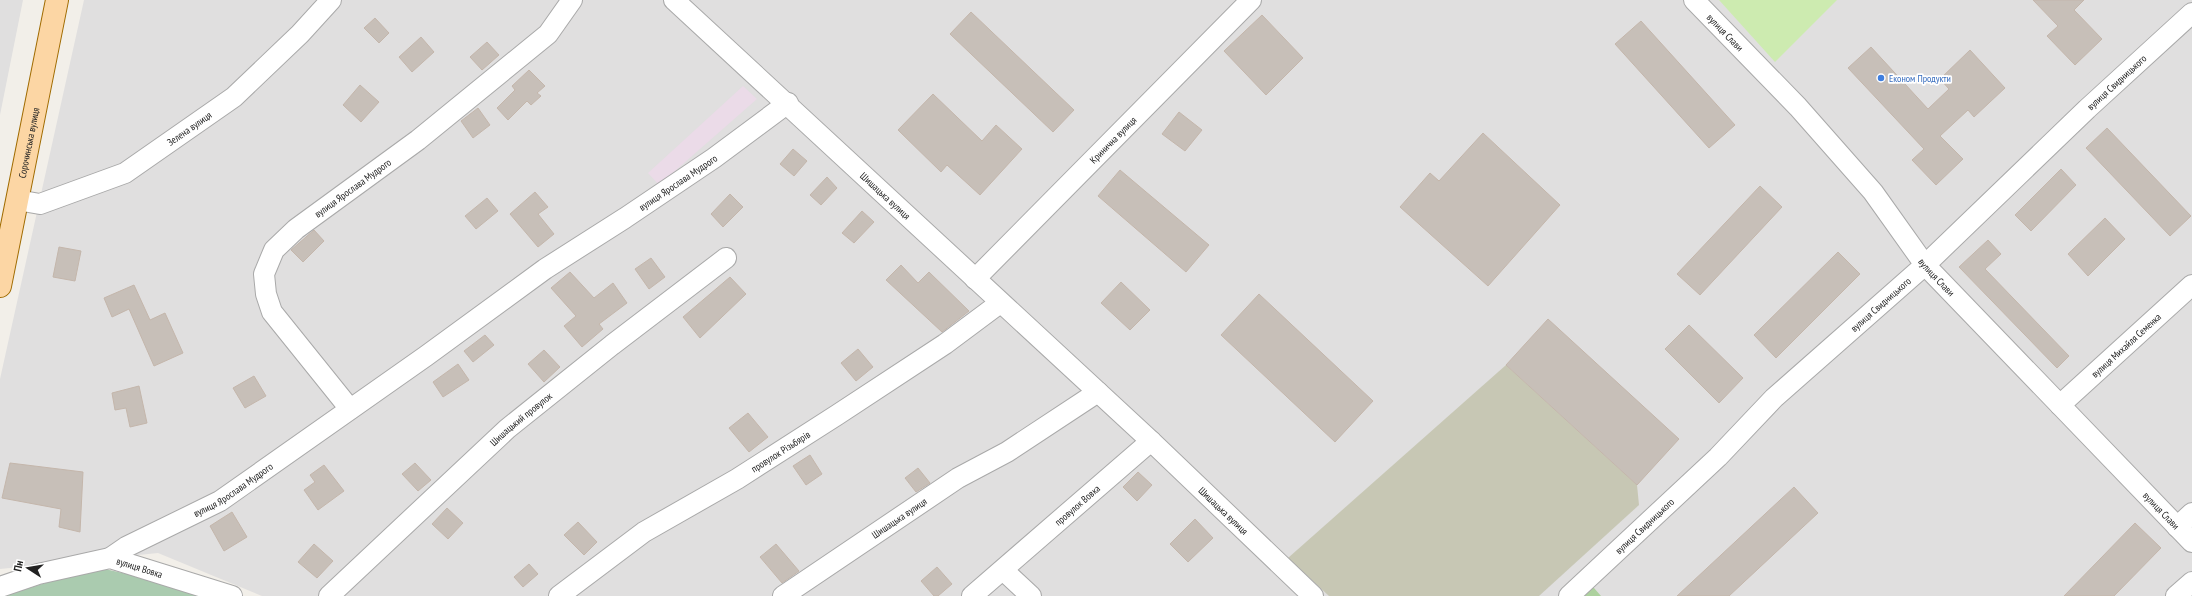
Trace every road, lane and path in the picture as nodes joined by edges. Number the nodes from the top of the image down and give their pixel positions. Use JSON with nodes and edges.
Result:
{"nodes":[{"id":1,"x":57,"y":0,"type":"edge"},
{"id":2,"x":331,"y":0,"type":"edge"},
{"id":3,"x":572,"y":0,"type":"edge"},
{"id":4,"x":674,"y":0,"type":"edge"},
{"id":5,"x":1251,"y":0,"type":"edge"},
{"id":6,"x":1694,"y":0,"type":"edge"},
{"id":7,"x":2192,"y":13,"type":"edge"},
{"id":8,"x":788,"y":104,"type":"junction"},
{"id":9,"x":17,"y":200,"type":"junction"},
{"id":10,"x":726,"y":258,"type":"dead end"},
{"id":11,"x":1925,"y":266,"type":"junction"},
{"id":12,"x":975,"y":279,"type":"junction"},
{"id":13,"x":2192,"y":285,"type":"edge"},
{"id":14,"x":0,"y":286,"type":"edge"},
{"id":15,"x":1000,"y":303,"type":"junction"},
{"id":16,"x":1098,"y":392,"type":"junction"},
{"id":17,"x":2060,"y":405,"type":"junction"},
{"id":18,"x":350,"y":409,"type":"junction"},
{"id":19,"x":1151,"y":441,"type":"junction"},
{"id":20,"x":2192,"y":513,"type":"edge"},
{"id":21,"x":2177,"y":527,"type":"junction"},
{"id":22,"x":2192,"y":542,"type":"edge"},
{"id":23,"x":110,"y":558,"type":"junction"},
{"id":24,"x":1003,"y":570,"type":"junction"},
{"id":25,"x":2192,"y":582,"type":"edge"},
{"id":26,"x":0,"y":587,"type":"edge"},
{"id":27,"x":232,"y":596,"type":"edge"},
{"id":28,"x":329,"y":596,"type":"edge"},
{"id":29,"x":559,"y":596,"type":"edge"},
{"id":30,"x":783,"y":596,"type":"edge"},
{"id":31,"x":972,"y":596,"type":"edge"},
{"id":32,"x":1031,"y":596,"type":"edge"},
{"id":33,"x":1313,"y":596,"type":"edge"},
{"id":34,"x":1569,"y":596,"type":"edge"},
{"id":35,"x":2176,"y":596,"type":"edge"}],
"edges":[{"from":1,"to":9,"type":"main road","name":"Сорочинська вулиця"},
{"from":2,"to":9,"type":"street","name":"Зелена вулиця"},
{"from":3,"to":18,"type":"street","name":"вулиця Ярослава Мудрого"},
{"from":4,"to":8,"type":"street","name":"Шишацька вулиця"},
{"from":5,"to":12,"type":"street","name":"Кринична вулиця"},
{"from":6,"to":11,"type":"street","name":"вулиця Слави"},
{"from":7,"to":11,"type":"street","name":"вулиця Свидницького"},
{"from":8,"to":12,"type":"street","name":"Шишацька вулиця"},
{"from":8,"to":18,"type":"street","name":"вулиця Ярослава Мудрого"},
{"from":9,"to":14,"type":"main road","name":"Сорочинська вулиця"},
{"from":10,"to":28,"type":"street","name":"Шишацький провулок"},
{"from":11,"to":17,"type":"street","name":"вулиця Слави"},
{"from":11,"to":34,"type":"street","name":"вулиця Свидницького"},
{"from":12,"to":15,"type":"street","name":"Шишацька вулиця"},
{"from":13,"to":17,"type":"street","name":"вулиця Михайля Семенка"},
{"from":15,"to":16,"type":"street","name":"Шишацька вулиця"},
{"from":15,"to":29,"type":"street","name":"провулок Різьбярів"},
{"from":16,"to":19,"type":"street","name":"Шишацька вулиця"},
{"from":16,"to":30,"type":"street","name":"Шишацька вулиця"},
{"from":17,"to":21,"type":"street","name":"вулиця Слави"},
{"from":18,"to":23,"type":"street","name":"вулиця Ярослава Мудрого"},
{"from":19,"to":24,"type":"street","name":"провулок Вовка"},
{"from":19,"to":33,"type":"street","name":"Шишацька вулиця"},
{"from":20,"to":21,"type":"street"},
{"from":21,"to":22,"type":"street","name":"вулиця Слави"},
{"from":23,"to":26,"type":"street","name":"вулиця Вовка"},
{"from":23,"to":27,"type":"street","name":"вулиця Вовка"},
{"from":24,"to":31,"type":"street","name":"провулок Вовка"},
{"from":24,"to":32,"type":"street"},
{"from":25,"to":35,"type":"street"}]}
